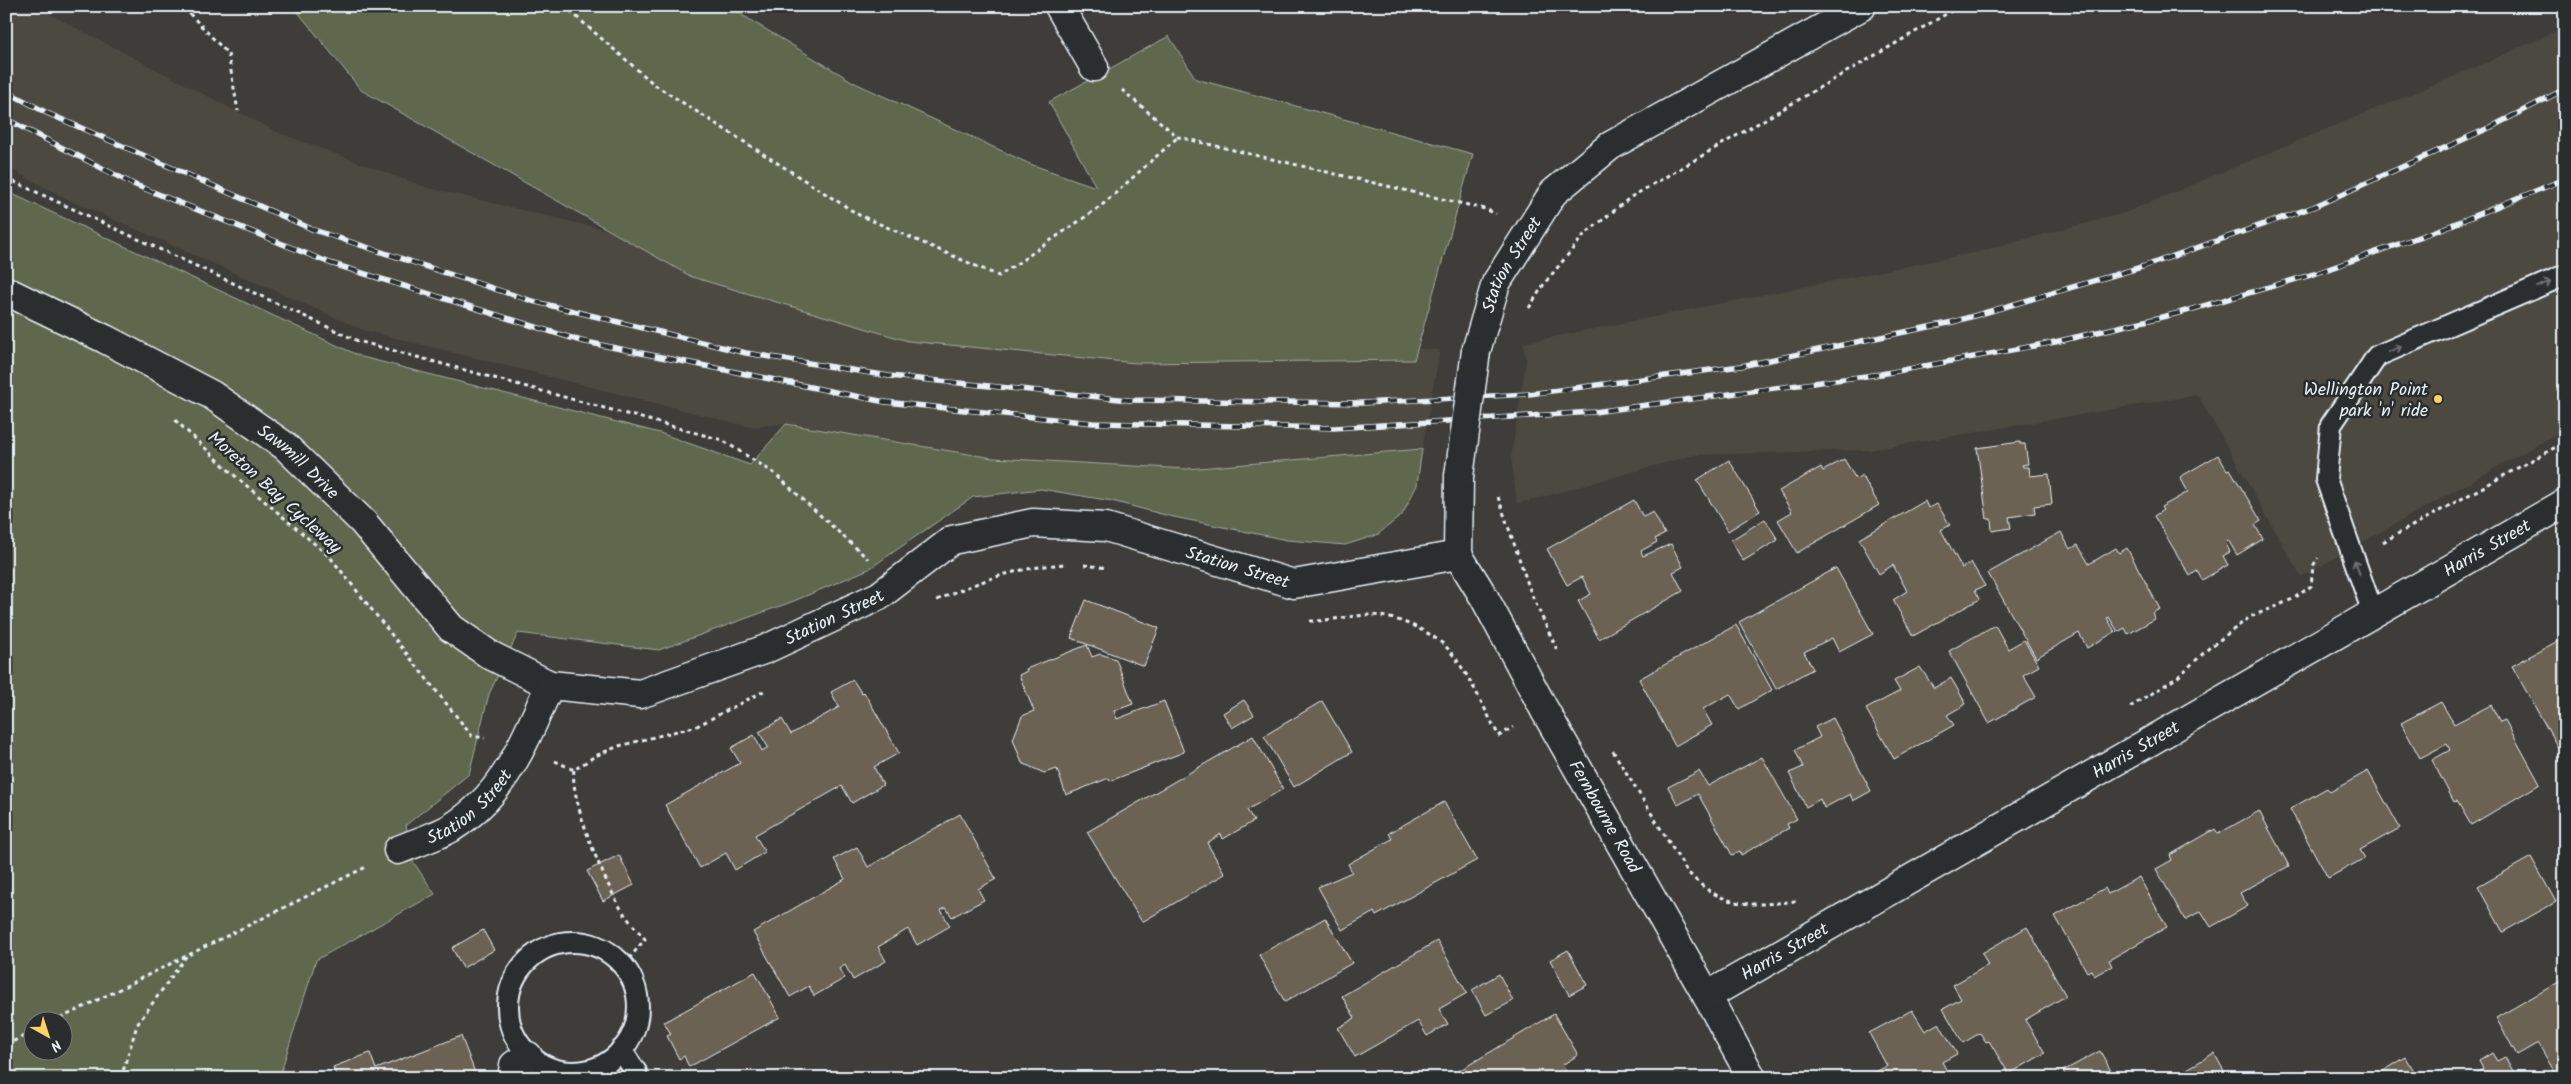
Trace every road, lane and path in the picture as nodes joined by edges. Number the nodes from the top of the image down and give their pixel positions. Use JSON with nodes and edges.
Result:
{"nodes":[{"id":1,"x":187,"y":6,"type":"edge"},
{"id":2,"x":564,"y":6,"type":"edge"},
{"id":3,"x":1059,"y":6,"type":"edge"},
{"id":4,"x":1862,"y":6,"type":"edge"},
{"id":5,"x":1960,"y":6,"type":"edge"},
{"id":6,"x":1094,"y":66,"type":"joint"},
{"id":7,"x":238,"y":111,"type":"dead end"},
{"id":8,"x":1178,"y":137,"type":"junction"},
{"id":9,"x":6,"y":178,"type":"edge"},
{"id":10,"x":1531,"y":228,"type":"junction"},
{"id":11,"x":2565,"y":275,"type":"edge"},
{"id":12,"x":6,"y":291,"type":"edge"},
{"id":13,"x":1527,"y":312,"type":"dead end"},
{"id":14,"x":172,"y":416,"type":"dead end"},
{"id":15,"x":2565,"y":442,"type":"edge"},
{"id":16,"x":1498,"y":494,"type":"dead end"},
{"id":17,"x":2565,"y":503,"type":"edge"},
{"id":18,"x":2350,"y":548,"type":"junction"},
{"id":19,"x":1458,"y":555,"type":"junction"},
{"id":20,"x":1071,"y":564,"type":"dead end"},
{"id":21,"x":1080,"y":565,"type":"dead end"},
{"id":22,"x":1109,"y":568,"type":"dead end"},
{"id":23,"x":896,"y":585,"type":"junction"},
{"id":24,"x":931,"y":603,"type":"dead end"},
{"id":25,"x":2373,"y":613,"type":"junction"},
{"id":26,"x":1306,"y":621,"type":"dead end"},
{"id":27,"x":1562,"y":661,"type":"dead end"},
{"id":28,"x":550,"y":685,"type":"junction"},
{"id":29,"x":771,"y":687,"type":"dead end"},
{"id":30,"x":1544,"y":709,"type":"junction"},
{"id":31,"x":2127,"y":709,"type":"dead end"},
{"id":32,"x":472,"y":736,"type":"dead end"},
{"id":33,"x":1608,"y":742,"type":"dead end"},
{"id":34,"x":522,"y":745,"type":"junction"},
{"id":35,"x":574,"y":770,"type":"junction"},
{"id":36,"x":398,"y":850,"type":"joint"},
{"id":37,"x":1803,"y":900,"type":"dead end"},
{"id":38,"x":187,"y":954,"type":"junction"},
{"id":39,"x":624,"y":965,"type":"junction"},
{"id":40,"x":1706,"y":996,"type":"junction"},
{"id":41,"x":72,"y":1012,"type":"edge"},
{"id":42,"x":22,"y":1037,"type":"edge"},
{"id":43,"x":6,"y":1045,"type":"edge"},
{"id":44,"x":621,"y":1050,"type":"junction"},
{"id":45,"x":528,"y":1056,"type":"junction"},
{"id":46,"x":636,"y":1072,"type":"dead end"},
{"id":47,"x":121,"y":1078,"type":"edge"},
{"id":48,"x":512,"y":1078,"type":"edge"},
{"id":49,"x":1752,"y":1078,"type":"edge"}],
"edges":[{"from":1,"to":7,"type":"path"},
{"from":2,"to":8,"type":"path"},
{"from":3,"to":6,"type":"street"},
{"from":4,"to":10,"type":"street","name":"Station Street"},
{"from":5,"to":13,"type":"path"},
{"from":6,"to":8,"type":"path"},
{"from":8,"to":10,"type":"path"},
{"from":9,"to":23,"type":"path"},
{"from":10,"to":19,"type":"street","name":"Station Street","bridge":true},
{"from":18,"to":11,"type":"lane","one_way":true},
{"from":12,"to":28,"type":"street","name":"Sawmill Drive"},
{"from":14,"to":32,"type":"path","name":"Moreton Bay Cycleway"},
{"from":15,"to":18,"type":"path"},
{"from":16,"to":27,"type":"path"},
{"from":17,"to":25,"type":"street","name":"Harris Street"},
{"from":25,"to":18,"type":"lane","one_way":true},
{"from":18,"to":31,"type":"path"},
{"from":19,"to":23,"type":"street","name":"Station Street"},
{"from":19,"to":30,"type":"street","name":"Fernbourne Road"},
{"from":20,"to":24,"type":"path"},
{"from":21,"to":22,"type":"path"},
{"from":23,"to":28,"type":"street","name":"Station Street"},
{"from":25,"to":40,"type":"street","name":"Harris Street"},
{"from":26,"to":30,"type":"path"},
{"from":28,"to":34,"type":"street","name":"Station Street"},
{"from":29,"to":35,"type":"path"},
{"from":30,"to":40,"type":"street","name":"Fernbourne Road"},
{"from":33,"to":37,"type":"path"},
{"from":34,"to":35,"type":"path"},
{"from":34,"to":36,"type":"street","name":"Station Street"},
{"from":35,"to":39,"type":"path"},
{"from":36,"to":38,"type":"path"},
{"from":38,"to":41,"type":"path"},
{"from":38,"to":47,"type":"path"},
{"from":39,"to":44,"type":"lane"},
{"from":39,"to":45,"type":"lane"},
{"from":40,"to":49,"type":"street","name":"Fernbourne Road"},
{"from":42,"to":43,"type":"path"},
{"from":44,"to":45,"type":"lane"},
{"from":44,"to":46,"type":"lane"},
{"from":45,"to":48,"type":"street"}]}
